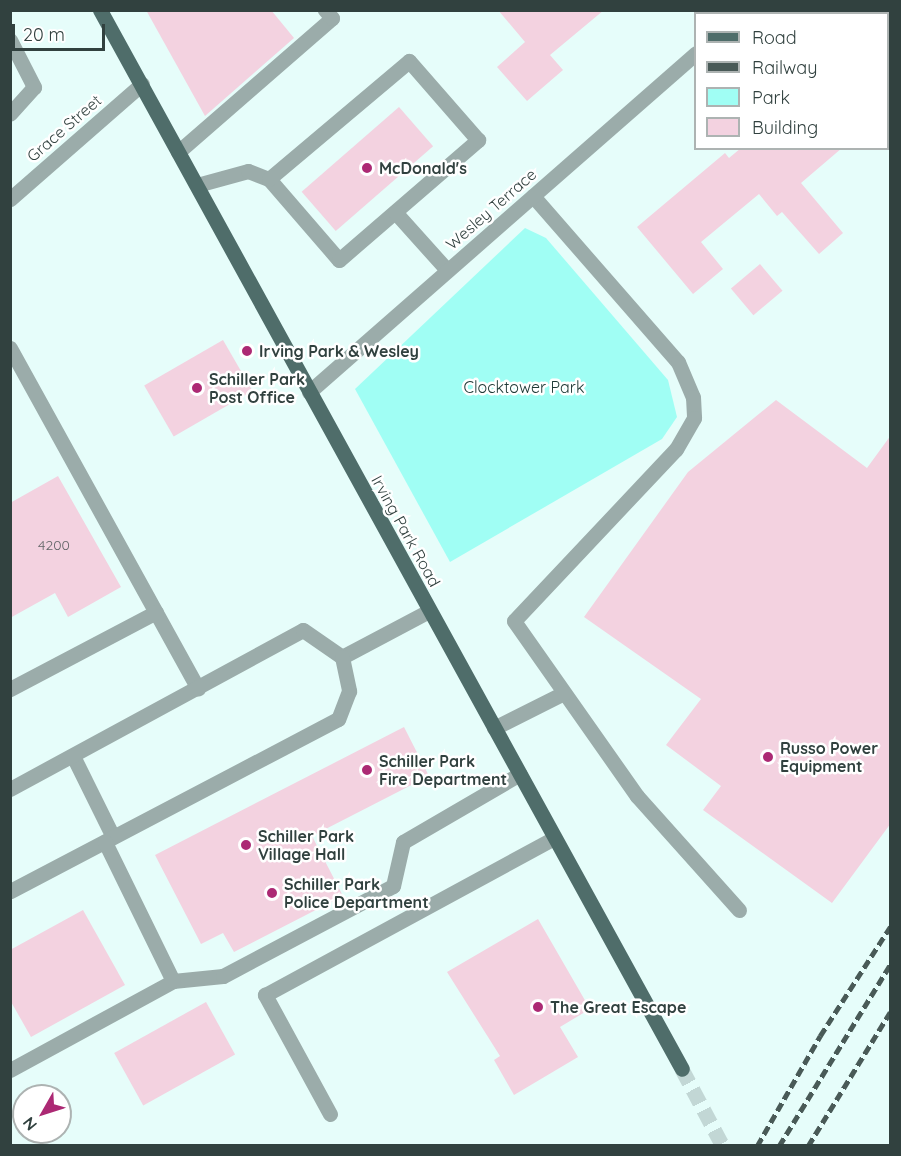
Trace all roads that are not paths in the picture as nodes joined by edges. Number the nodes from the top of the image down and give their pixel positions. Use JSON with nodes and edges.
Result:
{"nodes":[{"id":1,"x":100,"y":10,"type":"edge"},
{"id":2,"x":325,"y":10,"type":"edge"},
{"id":3,"x":10,"y":40,"type":"edge"},
{"id":4,"x":694,"y":54,"type":"edge"},
{"id":5,"x":142,"y":84,"type":"junction"},
{"id":6,"x":10,"y":114,"type":"edge"},
{"id":7,"x":178,"y":152,"type":"junction"},
{"id":8,"x":269,"y":179,"type":"junction"},
{"id":9,"x":197,"y":186,"type":"junction"},
{"id":10,"x":13,"y":192,"type":"edge"},
{"id":11,"x":533,"y":196,"type":"junction"},
{"id":12,"x":395,"y":212,"type":"junction"},
{"id":13,"x":447,"y":270,"type":"junction"},
{"id":14,"x":10,"y":348,"type":"edge"},
{"id":15,"x":309,"y":392,"type":"junction"},
{"id":16,"x":429,"y":610,"type":"junction"},
{"id":17,"x":156,"y":612,"type":"junction"},
{"id":18,"x":342,"y":657,"type":"junction"},
{"id":19,"x":198,"y":688,"type":"junction"},
{"id":20,"x":10,"y":689,"type":"edge"},
{"id":21,"x":564,"y":693,"type":"junction"},
{"id":22,"x":494,"y":728,"type":"junction"},
{"id":23,"x":73,"y":756,"type":"junction"},
{"id":24,"x":520,"y":774,"type":"junction"},
{"id":25,"x":10,"y":789,"type":"edge"},
{"id":26,"x":554,"y":838,"type":"junction"},
{"id":27,"x":109,"y":839,"type":"junction"},
{"id":28,"x":10,"y":891,"type":"edge"},
{"id":29,"x":739,"y":910,"type":"dead end"},
{"id":30,"x":173,"y":981,"type":"junction"},
{"id":31,"x":681,"y":1068,"type":"tunnel mouth"},
{"id":32,"x":10,"y":1070,"type":"edge"},
{"id":33,"x":330,"y":1114,"type":"dead end"}],
"edges":[{"from":1,"to":5,"type":"main road","name":"Irving Park Road"},
{"from":2,"to":7,"type":"street"},
{"from":3,"to":6,"type":"street"},
{"from":4,"to":11,"type":"street","name":"Wesley Terrace"},
{"from":5,"to":7,"type":"main road","name":"Irving Park Road"},
{"from":5,"to":10,"type":"street","name":"Grace Street"},
{"from":7,"to":9,"type":"main road","name":"Irving Park Road"},
{"from":8,"to":9,"type":"street"},
{"from":8,"to":12,"type":"street"},
{"from":8,"to":12,"type":"street"},
{"from":9,"to":15,"type":"main road","name":"Irving Park Road"},
{"from":11,"to":13,"type":"street","name":"Wesley Terrace"},
{"from":11,"to":21,"type":"street"},
{"from":12,"to":13,"type":"street"},
{"from":13,"to":15,"type":"street","name":"Wesley Terrace"},
{"from":14,"to":17,"type":"street"},
{"from":15,"to":16,"type":"main road","name":"Irving Park Road"},
{"from":16,"to":18,"type":"street"},
{"from":16,"to":22,"type":"main road","name":"Irving Park Road"},
{"from":17,"to":19,"type":"street"},
{"from":17,"to":20,"type":"street"},
{"from":18,"to":19,"type":"street"},
{"from":18,"to":27,"type":"street"},
{"from":19,"to":23,"type":"street"},
{"from":21,"to":22,"type":"street"},
{"from":21,"to":29,"type":"street"},
{"from":22,"to":24,"type":"main road","name":"Irving Park Road"},
{"from":23,"to":25,"type":"street"},
{"from":23,"to":27,"type":"street"},
{"from":24,"to":26,"type":"main road","name":"Irving Park Road"},
{"from":24,"to":30,"type":"street"},
{"from":26,"to":31,"type":"main road","name":"Irving Park Road"},
{"from":26,"to":33,"type":"street"},
{"from":27,"to":28,"type":"street"},
{"from":27,"to":30,"type":"street"},
{"from":30,"to":32,"type":"street"}]}
